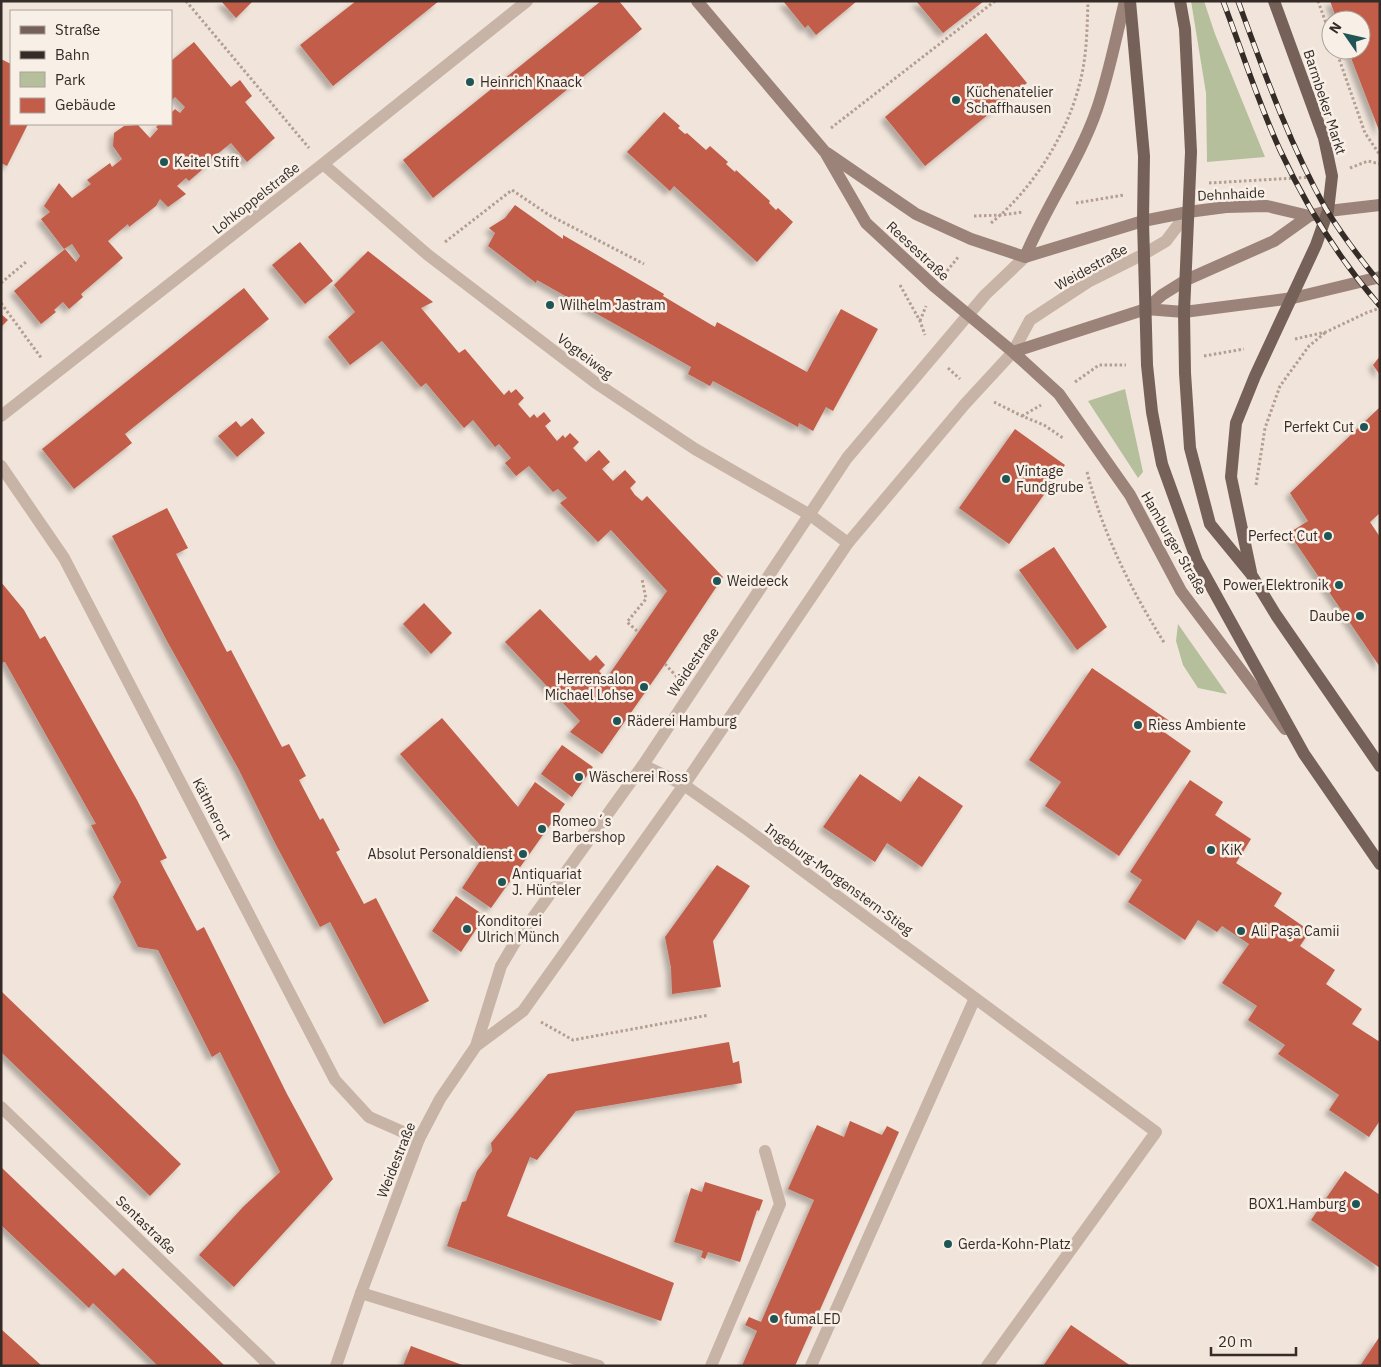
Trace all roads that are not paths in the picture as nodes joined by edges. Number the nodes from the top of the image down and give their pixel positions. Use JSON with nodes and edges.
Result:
{"nodes":[{"id":1,"x":527,"y":1,"type":"edge"},
{"id":2,"x":697,"y":1,"type":"edge"},
{"id":3,"x":1125,"y":1,"type":"edge"},
{"id":4,"x":1130,"y":1,"type":"edge"},
{"id":5,"x":1180,"y":1,"type":"edge"},
{"id":6,"x":1274,"y":1,"type":"edge"},
{"id":7,"x":825,"y":152,"type":"junction"},
{"id":8,"x":323,"y":164,"type":"junction"},
{"id":9,"x":1380,"y":205,"type":"edge"},
{"id":10,"x":1328,"y":211,"type":"junction"},
{"id":11,"x":1188,"y":212,"type":"junction"},
{"id":12,"x":1308,"y":216,"type":"junction"},
{"id":13,"x":1143,"y":221,"type":"junction"},
{"id":14,"x":1144,"y":254,"type":"junction"},
{"id":15,"x":1025,"y":257,"type":"junction"},
{"id":16,"x":1380,"y":277,"type":"edge"},
{"id":17,"x":1186,"y":280,"type":"junction"},
{"id":18,"x":1292,"y":298,"type":"junction"},
{"id":19,"x":1146,"y":310,"type":"junction"},
{"id":20,"x":1184,"y":312,"type":"junction"},
{"id":21,"x":969,"y":315,"type":"junction"},
{"id":22,"x":1013,"y":352,"type":"junction"},
{"id":23,"x":1,"y":416,"type":"edge"},
{"id":24,"x":1,"y":466,"type":"edge"},
{"id":25,"x":810,"y":515,"type":"junction"},
{"id":26,"x":848,"y":543,"type":"junction"},
{"id":27,"x":1251,"y":574,"type":"junction"},
{"id":28,"x":1304,"y":754,"type":"junction"},
{"id":29,"x":643,"y":765,"type":"junction"},
{"id":30,"x":1380,"y":766,"type":"edge"},
{"id":31,"x":684,"y":785,"type":"junction"},
{"id":32,"x":1380,"y":864,"type":"edge"},
{"id":33,"x":975,"y":998,"type":"junction"},
{"id":34,"x":476,"y":1046,"type":"junction"},
{"id":35,"x":1,"y":1107,"type":"edge"},
{"id":36,"x":419,"y":1139,"type":"junction"},
{"id":37,"x":765,"y":1151,"type":"dead end"},
{"id":38,"x":360,"y":1293,"type":"junction"},
{"id":39,"x":270,"y":1366,"type":"edge"},
{"id":40,"x":336,"y":1366,"type":"edge"},
{"id":41,"x":599,"y":1366,"type":"edge"},
{"id":42,"x":711,"y":1366,"type":"edge"},
{"id":43,"x":811,"y":1366,"type":"edge"},
{"id":44,"x":987,"y":1366,"type":"edge"}],
"edges":[{"from":1,"to":8,"type":"street","name":"Lohkoppelstraße"},
{"from":2,"to":7,"type":"main road","name":"Reesestraße"},
{"from":3,"to":15,"type":"main road"},
{"from":4,"to":13,"type":"main road"},
{"from":5,"to":11,"type":"main road"},
{"from":6,"to":10,"type":"main road","name":"Barmbeker Markt"},
{"from":7,"to":15,"type":"main road","name":"Reesestraße"},
{"from":7,"to":21,"type":"main road","name":"Reesestraße"},
{"from":8,"to":23,"type":"street","name":"Lohkoppelstraße"},
{"from":8,"to":25,"type":"street","name":"Vogteiweg"},
{"from":9,"to":10,"type":"main road","name":"Dehnhaide"},
{"from":10,"to":12,"type":"main road","name":"Dehnhaide"},
{"from":10,"to":18,"type":"main road","name":"Barmbeker Markt"},
{"from":11,"to":12,"type":"main road","name":"Dehnhaide"},
{"from":11,"to":13,"type":"main road","name":"Dehnhaide"},
{"from":11,"to":14,"type":"street","name":"Weidestraße"},
{"from":11,"to":17,"type":"main road"},
{"from":12,"to":17,"type":"main road"},
{"from":13,"to":14,"type":"main road"},
{"from":13,"to":15,"type":"main road","name":"Weidestraße"},
{"from":14,"to":19,"type":"main road"},
{"from":14,"to":22,"type":"street","name":"Weidestraße"},
{"from":15,"to":21,"type":"street"},
{"from":16,"to":18,"type":"main road"},
{"from":17,"to":19,"type":"main road"},
{"from":17,"to":20,"type":"main road"},
{"from":18,"to":20,"type":"main road"},
{"from":18,"to":27,"type":"main road"},
{"from":19,"to":20,"type":"main road"},
{"from":19,"to":22,"type":"main road"},
{"from":19,"to":28,"type":"main road","name":"Hamburger Straße"},
{"from":20,"to":27,"type":"main road"},
{"from":21,"to":22,"type":"main road","name":"Reesestraße"},
{"from":21,"to":25,"type":"street","name":"Weidestraße"},
{"from":22,"to":26,"type":"street","name":"Weidestraße"},
{"from":22,"to":28,"type":"main road","name":"Hamburger Straße"},
{"from":24,"to":36,"type":"street","name":"Käthnerort"},
{"from":25,"to":26,"type":"street","name":"Vogteiweg"},
{"from":25,"to":29,"type":"street","name":"Weidestraße"},
{"from":26,"to":31,"type":"street","name":"Weidestraße"},
{"from":27,"to":30,"type":"main road"},
{"from":28,"to":32,"type":"main road","name":"Hamburger Straße"},
{"from":29,"to":31,"type":"street","name":"Ingeburg-Morgenstern-Stieg"},
{"from":29,"to":34,"type":"street","name":"Weidestraße"},
{"from":31,"to":33,"type":"street","name":"Ingeburg-Morgenstern-Stieg"},
{"from":31,"to":34,"type":"street","name":"Weidestraße"},
{"from":33,"to":43,"type":"street"},
{"from":33,"to":44,"type":"street","name":"Ingeburg-Morgenstern-Stieg"},
{"from":34,"to":36,"type":"street","name":"Weidestraße"},
{"from":35,"to":39,"type":"street","name":"Sentastraße"},
{"from":36,"to":38,"type":"street","name":"Weidestraße"},
{"from":37,"to":42,"type":"street"},
{"from":38,"to":40,"type":"street","name":"Weidestraße"},
{"from":38,"to":41,"type":"street"}]}
